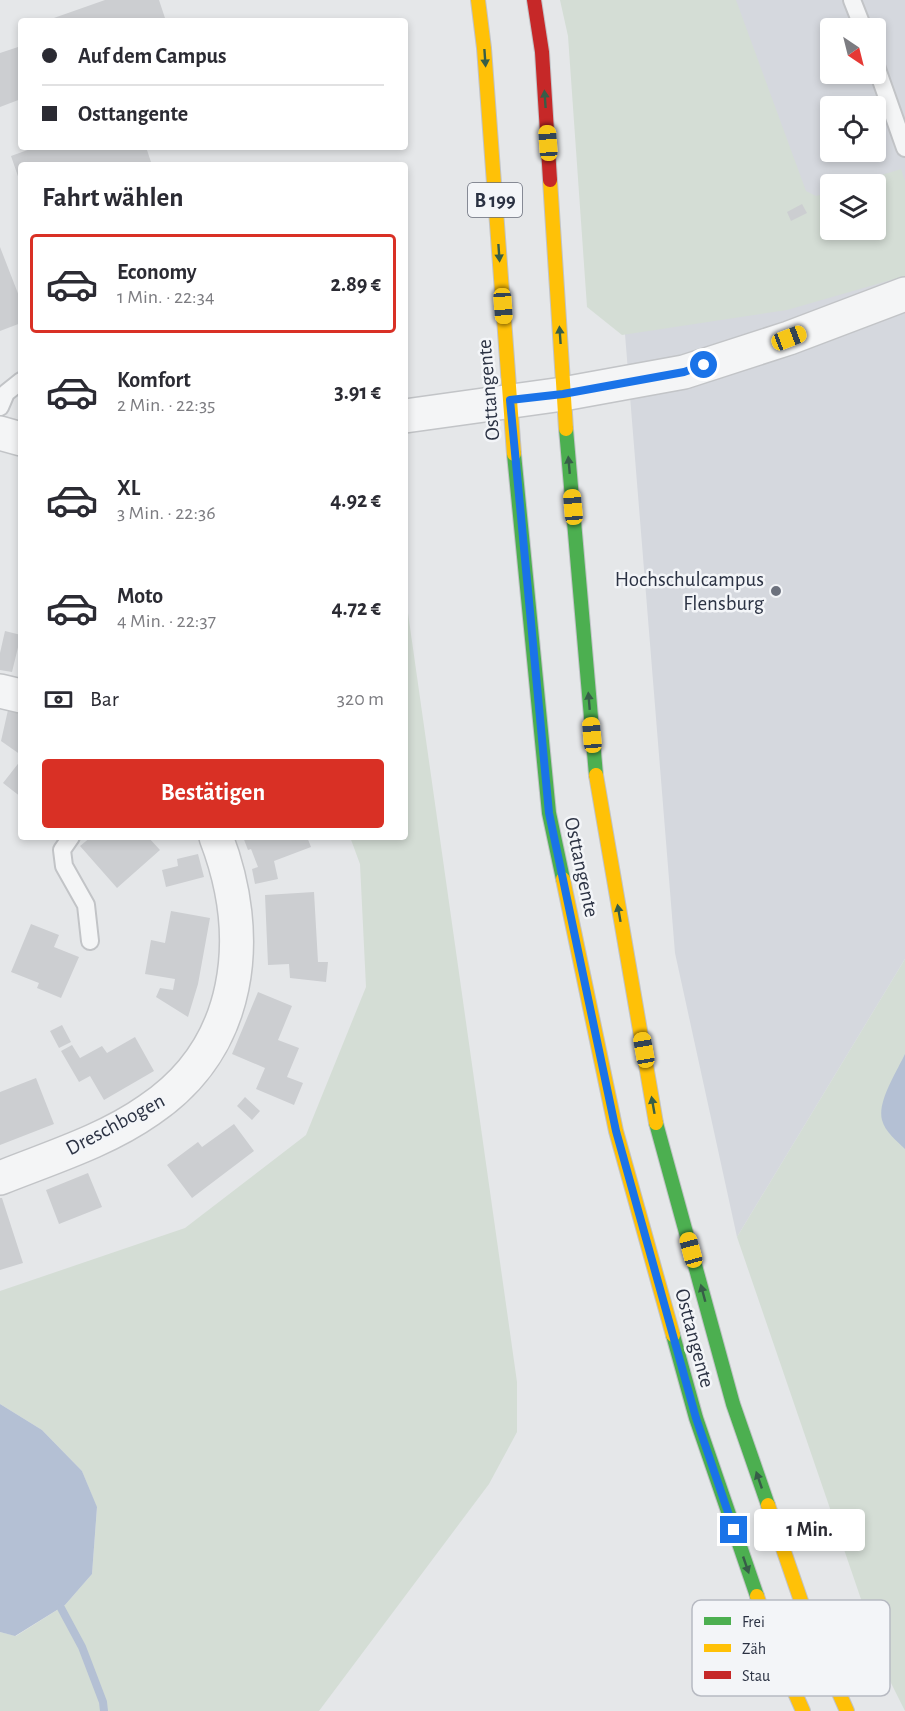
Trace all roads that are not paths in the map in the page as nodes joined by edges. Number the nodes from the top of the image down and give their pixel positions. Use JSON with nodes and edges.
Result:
{"nodes":[{"id":1,"x":478,"y":0,"type":"edge"},
{"id":2,"x":534,"y":0,"type":"edge"},
{"id":3,"x":852,"y":0,"type":"edge"},
{"id":4,"x":858,"y":18,"type":"edge"},
{"id":5,"x":882,"y":84,"type":"edge"},
{"id":6,"x":905,"y":148,"type":"edge"},
{"id":7,"x":905,"y":294,"type":"edge"},
{"id":8,"x":18,"y":383,"type":"edge"},
{"id":9,"x":563,"y":394,"type":"junction"},
{"id":10,"x":510,"y":400,"type":"junction"},
{"id":11,"x":0,"y":407,"type":"edge"},
{"id":12,"x":408,"y":416,"type":"edge"},
{"id":13,"x":0,"y":433,"type":"edge"},
{"id":14,"x":18,"y":438,"type":"edge"},
{"id":15,"x":0,"y":691,"type":"edge"},
{"id":16,"x":18,"y":695,"type":"edge"},
{"id":17,"x":69,"y":840,"type":"edge"},
{"id":18,"x":217,"y":840,"type":"edge"},
{"id":19,"x":90,"y":941,"type":"dead end"},
{"id":20,"x":0,"y":1178,"type":"edge"},
{"id":21,"x":758,"y":1600,"type":"edge"},
{"id":22,"x":801,"y":1600,"type":"edge"},
{"id":23,"x":796,"y":1696,"type":"edge"},
{"id":24,"x":840,"y":1696,"type":"edge"},
{"id":25,"x":803,"y":1711,"type":"edge"},
{"id":26,"x":847,"y":1711,"type":"edge"}],
"edges":[{"from":1,"to":10,"type":"main road","name":"Osttangente","number":"B 199","one_way":true},
{"from":9,"to":2,"type":"main road","name":"Osttangente","number":"B 199","one_way":true},
{"from":3,"to":4,"type":"lane"},
{"from":5,"to":6,"type":"lane"},
{"from":7,"to":9,"type":"street"},
{"from":8,"to":11,"type":"lane"},
{"from":9,"to":10,"type":"street"},
{"from":22,"to":9,"type":"main road","name":"Osttangente","number":"B 199","one_way":true},
{"from":10,"to":12,"type":"street"},
{"from":10,"to":21,"type":"main road","name":"Osttangente","number":"B 199","one_way":true},
{"from":13,"to":14,"type":"street"},
{"from":15,"to":16,"type":"street"},
{"from":17,"to":19,"type":"lane"},
{"from":18,"to":20,"type":"street","name":"Dreschbogen"},
{"from":23,"to":25,"type":"main road","name":"Osttangente","number":"B 199","one_way":true},
{"from":26,"to":24,"type":"main road","name":"Osttangente","number":"B 199","one_way":true}]}
